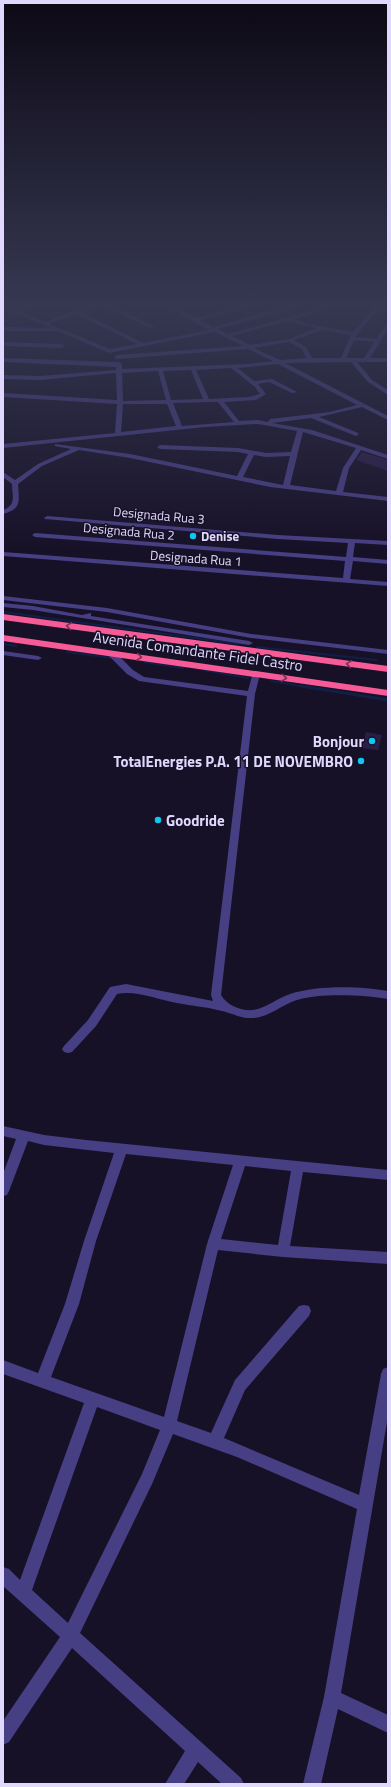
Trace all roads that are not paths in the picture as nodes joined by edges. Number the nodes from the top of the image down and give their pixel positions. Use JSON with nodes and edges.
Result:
{"nodes":[{"id":1,"x":119,"y":385,"type":"edge"},
{"id":2,"x":164,"y":385,"type":"edge"},
{"id":3,"x":200,"y":385,"type":"edge"},
{"id":4,"x":256,"y":385,"type":"edge"},
{"id":5,"x":281,"y":385,"type":"edge"},
{"id":6,"x":324,"y":385,"type":"edge"},
{"id":7,"x":377,"y":385,"type":"edge"},
{"id":8,"x":294,"y":392,"type":"dead end"},
{"id":9,"x":388,"y":393,"type":"edge"},
{"id":10,"x":3,"y":395,"type":"edge"},
{"id":11,"x":220,"y":400,"type":"junction"},
{"id":12,"x":207,"y":401,"type":"junction"},
{"id":13,"x":169,"y":402,"type":"junction"},
{"id":14,"x":120,"y":403,"type":"junction"},
{"id":15,"x":363,"y":405,"type":"junction"},
{"id":16,"x":310,"y":416,"type":"junction"},
{"id":17,"x":388,"y":418,"type":"edge"},
{"id":18,"x":238,"y":422,"type":"junction"},
{"id":19,"x":258,"y":422,"type":"junction"},
{"id":20,"x":180,"y":428,"type":"junction"},
{"id":21,"x":300,"y":430,"type":"junction"},
{"id":22,"x":118,"y":434,"type":"junction"},
{"id":23,"x":356,"y":434,"type":"dead end"},
{"id":24,"x":40,"y":443,"type":"junction"},
{"id":25,"x":3,"y":446,"type":"edge"},
{"id":26,"x":160,"y":447,"type":"dead end"},
{"id":27,"x":361,"y":447,"type":"junction"},
{"id":28,"x":79,"y":448,"type":"junction"},
{"id":29,"x":252,"y":453,"type":"junction"},
{"id":30,"x":293,"y":454,"type":"junction"},
{"id":31,"x":388,"y":457,"type":"edge"},
{"id":32,"x":3,"y":474,"type":"edge"},
{"id":33,"x":239,"y":479,"type":"junction"},
{"id":34,"x":14,"y":483,"type":"junction"},
{"id":35,"x":286,"y":487,"type":"junction"},
{"id":36,"x":339,"y":493,"type":"junction"},
{"id":37,"x":388,"y":499,"type":"edge"},
{"id":38,"x":3,"y":512,"type":"edge"},
{"id":39,"x":47,"y":518,"type":"dead end"},
{"id":40,"x":148,"y":527,"type":"junction"},
{"id":41,"x":35,"y":535,"type":"dead end"},
{"id":42,"x":352,"y":541,"type":"junction"},
{"id":43,"x":388,"y":543,"type":"edge"},
{"id":44,"x":142,"y":544,"type":"junction"},
{"id":45,"x":3,"y":554,"type":"edge"},
{"id":46,"x":349,"y":560,"type":"junction"},
{"id":47,"x":388,"y":562,"type":"edge"},
{"id":48,"x":346,"y":581,"type":"junction"},
{"id":49,"x":388,"y":584,"type":"edge"},
{"id":50,"x":3,"y":598,"type":"edge"},
{"id":51,"x":14,"y":598,"type":"junction"},
{"id":52,"x":3,"y":606,"type":"edge"},
{"id":53,"x":43,"y":610,"type":"junction"},
{"id":54,"x":108,"y":610,"type":"junction"},
{"id":55,"x":3,"y":617,"type":"edge"},
{"id":56,"x":83,"y":617,"type":"junction"},
{"id":57,"x":3,"y":638,"type":"edge"},
{"id":58,"x":249,"y":643,"type":"junction"},
{"id":59,"x":388,"y":652,"type":"edge"},
{"id":60,"x":3,"y":653,"type":"edge"},
{"id":61,"x":111,"y":653,"type":"junction"},
{"id":62,"x":38,"y":658,"type":"dead end"},
{"id":63,"x":388,"y":668,"type":"edge"},
{"id":64,"x":256,"y":674,"type":"junction"},
{"id":65,"x":388,"y":693,"type":"edge"},
{"id":66,"x":251,"y":694,"type":"junction"},
{"id":67,"x":388,"y":995,"type":"edge"},
{"id":68,"x":228,"y":1008,"type":"junction"},
{"id":69,"x":68,"y":1049,"type":"dead end"},
{"id":70,"x":3,"y":1131,"type":"edge"},
{"id":71,"x":24,"y":1134,"type":"junction"},
{"id":72,"x":122,"y":1148,"type":"junction"},
{"id":73,"x":241,"y":1160,"type":"junction"},
{"id":74,"x":298,"y":1165,"type":"junction"},
{"id":75,"x":388,"y":1175,"type":"edge"},
{"id":76,"x":3,"y":1191,"type":"edge"},
{"id":77,"x":213,"y":1244,"type":"junction"},
{"id":78,"x":283,"y":1251,"type":"junction"},
{"id":79,"x":388,"y":1258,"type":"edge"},
{"id":80,"x":304,"y":1310,"type":"dead end"},
{"id":81,"x":3,"y":1366,"type":"edge"},
{"id":82,"x":388,"y":1374,"type":"edge"},
{"id":83,"x":42,"y":1381,"type":"junction"},
{"id":84,"x":93,"y":1398,"type":"junction"},
{"id":85,"x":169,"y":1425,"type":"junction"},
{"id":86,"x":215,"y":1442,"type":"junction"},
{"id":87,"x":365,"y":1505,"type":"junction"},
{"id":88,"x":3,"y":1575,"type":"edge"},
{"id":89,"x":23,"y":1593,"type":"junction"},
{"id":90,"x":70,"y":1636,"type":"junction"},
{"id":91,"x":332,"y":1697,"type":"junction"},
{"id":92,"x":388,"y":1724,"type":"edge"},
{"id":93,"x":3,"y":1736,"type":"edge"},
{"id":94,"x":196,"y":1749,"type":"junction"},
{"id":95,"x":174,"y":1784,"type":"edge"},
{"id":96,"x":235,"y":1784,"type":"edge"},
{"id":97,"x":312,"y":1784,"type":"edge"}],
"edges":[{"from":1,"to":14,"type":"street"},
{"from":2,"to":13,"type":"street"},
{"from":3,"to":12,"type":"street"},
{"from":4,"to":11,"type":"street"},
{"from":5,"to":8,"type":"street"},
{"from":6,"to":15,"type":"street"},
{"from":7,"to":9,"type":"street"},
{"from":10,"to":14,"type":"street"},
{"from":11,"to":12,"type":"street"},
{"from":11,"to":18,"type":"street"},
{"from":12,"to":13,"type":"street"},
{"from":13,"to":14,"type":"street"},
{"from":13,"to":20,"type":"street"},
{"from":14,"to":22,"type":"street"},
{"from":15,"to":16,"type":"street"},
{"from":15,"to":17,"type":"street"},
{"from":16,"to":19,"type":"street"},
{"from":16,"to":23,"type":"street"},
{"from":18,"to":19,"type":"street"},
{"from":18,"to":20,"type":"street"},
{"from":19,"to":21,"type":"street"},
{"from":20,"to":22,"type":"street"},
{"from":21,"to":27,"type":"street"},
{"from":21,"to":30,"type":"street"},
{"from":22,"to":24,"type":"street"},
{"from":24,"to":25,"type":"street"},
{"from":24,"to":28,"type":"street"},
{"from":26,"to":29,"type":"street"},
{"from":27,"to":31,"type":"street"},
{"from":27,"to":36,"type":"street"},
{"from":28,"to":33,"type":"street"},
{"from":28,"to":34,"type":"street"},
{"from":29,"to":30,"type":"street"},
{"from":29,"to":33,"type":"street"},
{"from":30,"to":35,"type":"street"},
{"from":32,"to":34,"type":"street"},
{"from":33,"to":35,"type":"street"},
{"from":34,"to":38,"type":"street"},
{"from":35,"to":36,"type":"street"},
{"from":36,"to":37,"type":"street"},
{"from":39,"to":40,"type":"street","name":"Designada Rua 3"},
{"from":40,"to":42,"type":"street","name":"Designada Rua 3"},
{"from":40,"to":44,"type":"street"},
{"from":41,"to":44,"type":"street","name":"Designada Rua 2"},
{"from":42,"to":43,"type":"street","name":"Designada Rua 3"},
{"from":42,"to":46,"type":"street"},
{"from":44,"to":46,"type":"street","name":"Designada Rua 2"},
{"from":45,"to":48,"type":"street","name":"Designada Rua 1"},
{"from":46,"to":47,"type":"street","name":"Designada Rua 2"},
{"from":46,"to":48,"type":"street"},
{"from":48,"to":49,"type":"street","name":"Designada Rua 1"},
{"from":50,"to":51,"type":"street"},
{"from":51,"to":53,"type":"street"},
{"from":51,"to":54,"type":"street"},
{"from":52,"to":53,"type":"street"},
{"from":53,"to":56,"type":"street"},
{"from":54,"to":56,"type":"street"},
{"from":54,"to":58,"type":"street"},
{"from":58,"to":55,"type":"highway","name":"Avenida Comandante Fidel Castro","one_way":true},
{"from":56,"to":58,"type":"street"},
{"from":57,"to":61,"type":"highway","name":"Avenida Comandante Fidel Castro"},
{"from":58,"to":59,"type":"street"},
{"from":63,"to":58,"type":"highway","name":"Avenida Comandante Fidel Castro","one_way":true},
{"from":60,"to":62,"type":"street"},
{"from":61,"to":64,"type":"highway","name":"Avenida Comandante Fidel Castro","one_way":true},
{"from":61,"to":66,"type":"street"},
{"from":64,"to":65,"type":"highway","name":"Avenida Comandante Fidel Castro","one_way":true},
{"from":64,"to":66,"type":"street"},
{"from":66,"to":68,"type":"street"},
{"from":67,"to":68,"type":"street"},
{"from":68,"to":69,"type":"street"},
{"from":70,"to":71,"type":"street"},
{"from":71,"to":72,"type":"street"},
{"from":71,"to":76,"type":"street"},
{"from":72,"to":73,"type":"street"},
{"from":72,"to":83,"type":"street"},
{"from":73,"to":74,"type":"street"},
{"from":73,"to":77,"type":"street"},
{"from":74,"to":75,"type":"street"},
{"from":74,"to":78,"type":"street"},
{"from":77,"to":78,"type":"street"},
{"from":77,"to":85,"type":"street"},
{"from":78,"to":79,"type":"street"},
{"from":80,"to":86,"type":"street"},
{"from":81,"to":83,"type":"street"},
{"from":82,"to":87,"type":"street"},
{"from":83,"to":84,"type":"street"},
{"from":84,"to":85,"type":"street"},
{"from":84,"to":89,"type":"street"},
{"from":85,"to":86,"type":"street"},
{"from":85,"to":90,"type":"street"},
{"from":86,"to":87,"type":"street"},
{"from":87,"to":91,"type":"street"},
{"from":88,"to":89,"type":"street"},
{"from":89,"to":90,"type":"street"},
{"from":90,"to":93,"type":"street"},
{"from":90,"to":94,"type":"street"},
{"from":91,"to":92,"type":"street"},
{"from":91,"to":97,"type":"street"},
{"from":94,"to":95,"type":"street"},
{"from":94,"to":96,"type":"street"}]}
